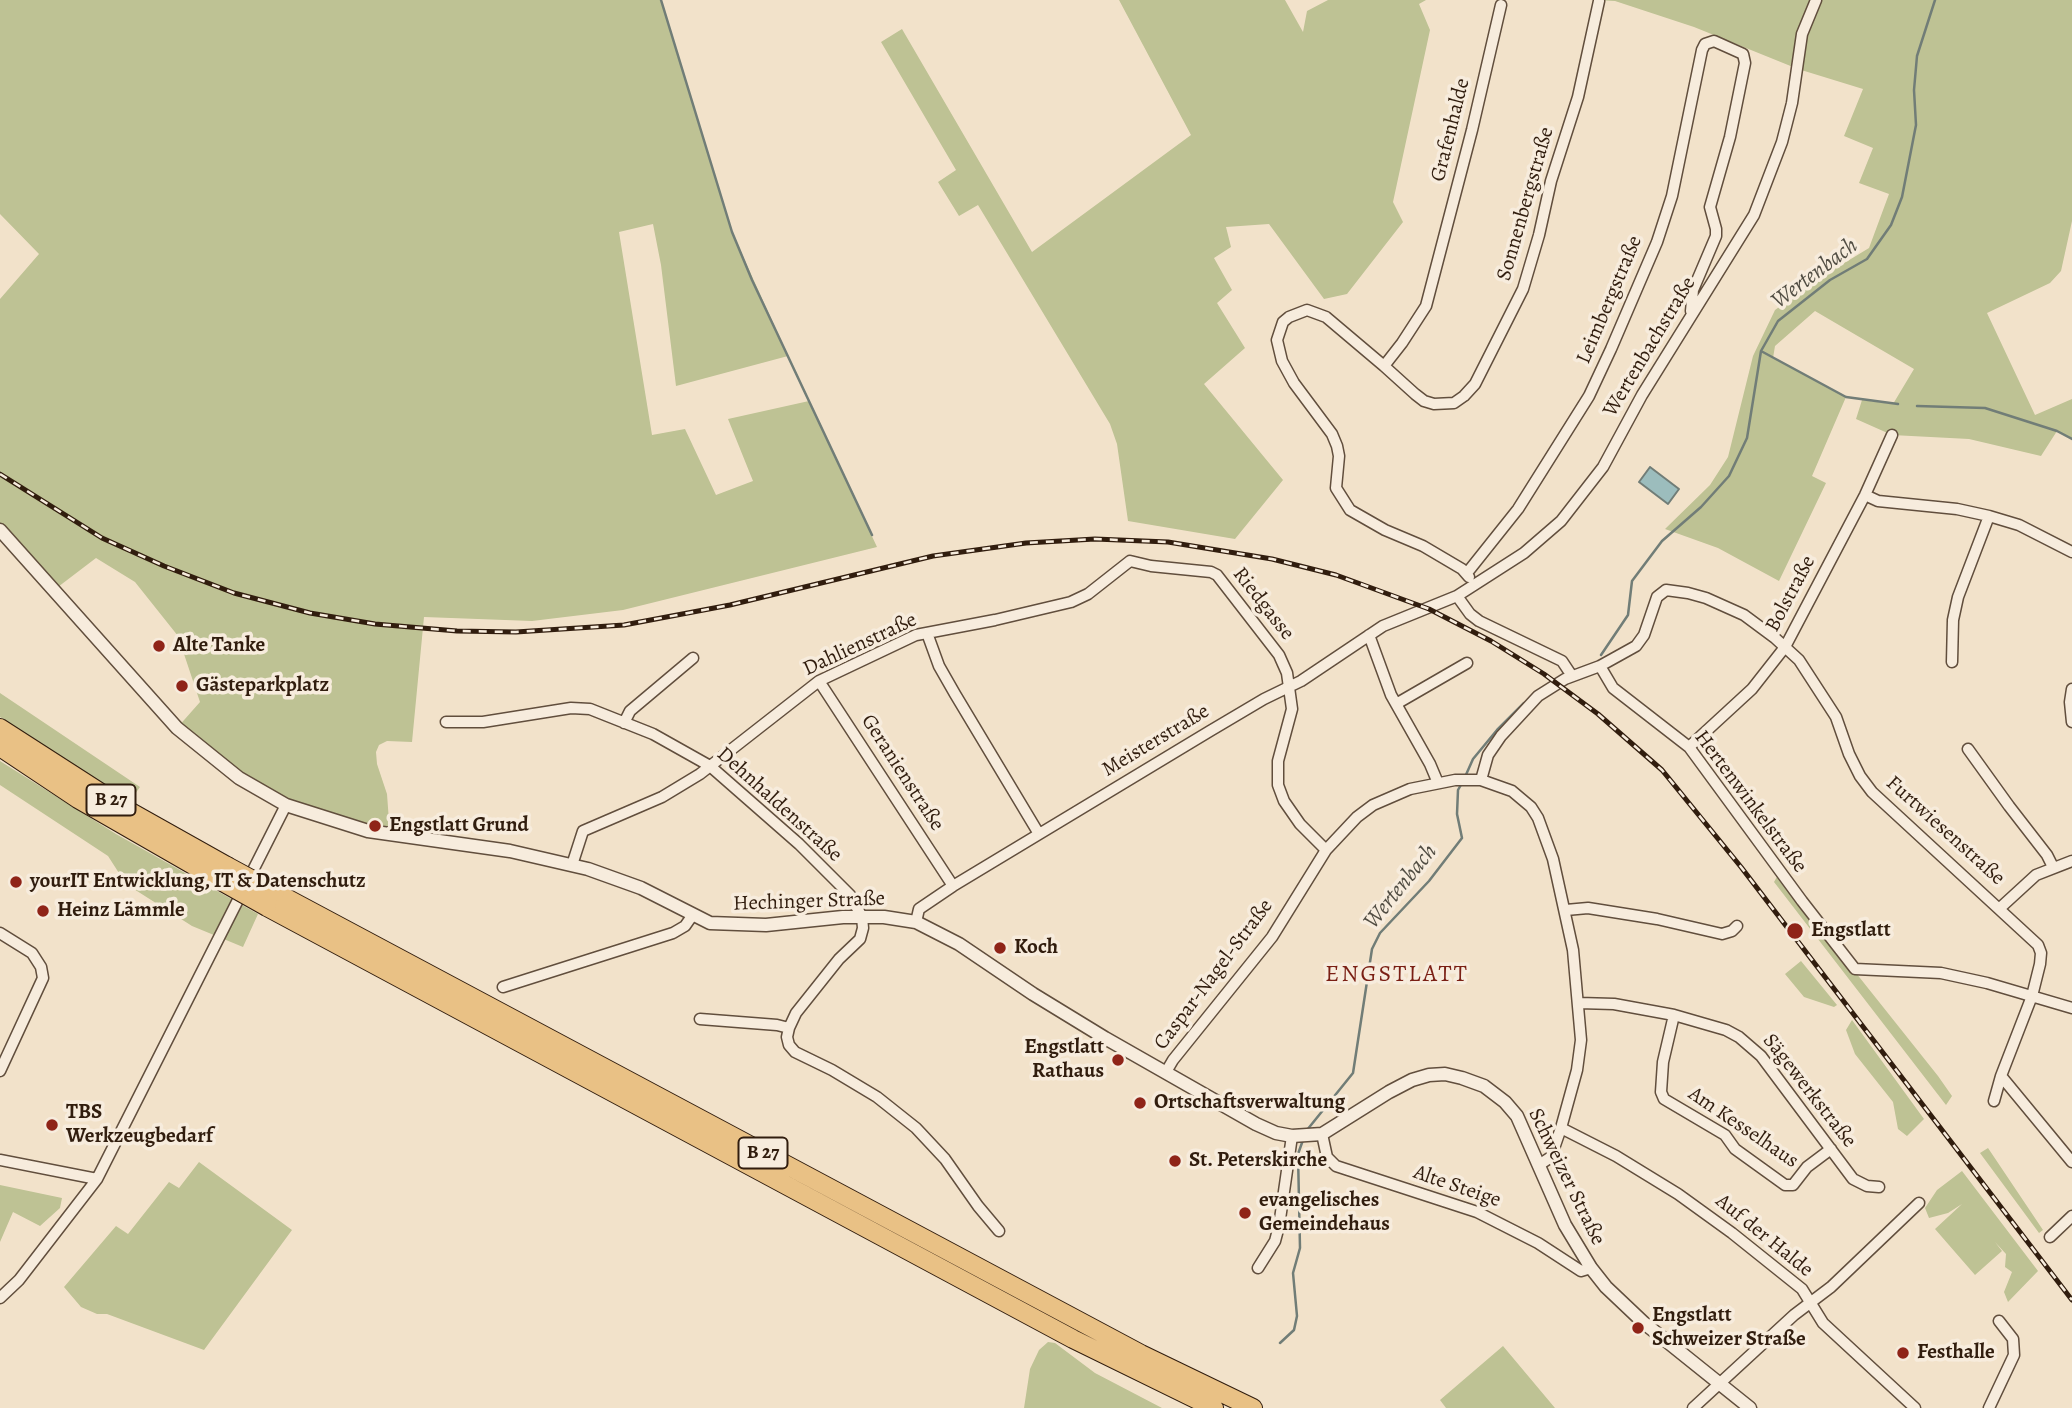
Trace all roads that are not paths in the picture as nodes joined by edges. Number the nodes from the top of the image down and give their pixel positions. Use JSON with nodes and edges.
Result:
{"nodes":[{"id":1,"x":1816,"y":0,"type":"edge"},
{"id":2,"x":1599,"y":1,"type":"edge"},
{"id":3,"x":1501,"y":5,"type":"dead end"},
{"id":4,"x":1691,"y":314,"type":"junction"},
{"id":5,"x":1384,"y":366,"type":"junction"},
{"id":6,"x":1892,"y":435,"type":"dead end"},
{"id":7,"x":1865,"y":495,"type":"junction"},
{"id":8,"x":1989,"y":516,"type":"junction"},
{"id":9,"x":0,"y":530,"type":"edge"},
{"id":10,"x":2072,"y":552,"type":"edge"},
{"id":11,"x":1130,"y":561,"type":"joint"},
{"id":12,"x":1467,"y":573,"type":"junction"},
{"id":13,"x":1475,"y":585,"type":"junction"},
{"id":14,"x":1457,"y":596,"type":"junction"},
{"id":15,"x":1429,"y":609,"type":"joint"},
{"id":16,"x":927,"y":633,"type":"junction"},
{"id":17,"x":1369,"y":635,"type":"junction"},
{"id":18,"x":1785,"y":647,"type":"junction"},
{"id":19,"x":693,"y":658,"type":"dead end"},
{"id":20,"x":1952,"y":662,"type":"dead end"},
{"id":21,"x":1466,"y":663,"type":"dead end"},
{"id":22,"x":1600,"y":666,"type":"junction"},
{"id":23,"x":1572,"y":676,"type":"junction"},
{"id":24,"x":819,"y":681,"type":"junction"},
{"id":25,"x":1290,"y":687,"type":"junction"},
{"id":26,"x":2072,"y":689,"type":"edge"},
{"id":27,"x":1396,"y":704,"type":"junction"},
{"id":28,"x":446,"y":722,"type":"dead end"},
{"id":29,"x":2072,"y":722,"type":"edge"},
{"id":30,"x":624,"y":723,"type":"junction"},
{"id":31,"x":0,"y":728,"type":"edge"},
{"id":32,"x":0,"y":747,"type":"edge"},
{"id":33,"x":1689,"y":747,"type":"junction"},
{"id":34,"x":1968,"y":749,"type":"dead end"},
{"id":35,"x":710,"y":766,"type":"junction"},
{"id":36,"x":1476,"y":780,"type":"junction"},
{"id":37,"x":1438,"y":783,"type":"junction"},
{"id":38,"x":286,"y":806,"type":"junction"},
{"id":39,"x":1039,"y":834,"type":"junction"},
{"id":40,"x":1326,"y":850,"type":"junction"},
{"id":41,"x":2072,"y":860,"type":"edge"},
{"id":42,"x":572,"y":865,"type":"junction"},
{"id":43,"x":2053,"y":867,"type":"junction"},
{"id":44,"x":223,"y":873,"type":"junction"},
{"id":45,"x":953,"y":886,"type":"junction"},
{"id":46,"x":271,"y":900,"type":"junction"},
{"id":47,"x":2000,"y":908,"type":"junction"},
{"id":48,"x":1566,"y":910,"type":"junction"},
{"id":49,"x":692,"y":916,"type":"junction"},
{"id":50,"x":862,"y":917,"type":"junction"},
{"id":51,"x":916,"y":922,"type":"junction"},
{"id":52,"x":1737,"y":926,"type":"dead end"},
{"id":53,"x":0,"y":933,"type":"edge"},
{"id":54,"x":503,"y":987,"type":"dead end"},
{"id":55,"x":2032,"y":996,"type":"junction"},
{"id":56,"x":1579,"y":1003,"type":"junction"},
{"id":57,"x":2072,"y":1008,"type":"edge"},
{"id":58,"x":1674,"y":1015,"type":"junction"},
{"id":59,"x":700,"y":1020,"type":"dead end"},
{"id":60,"x":789,"y":1028,"type":"junction"},
{"id":61,"x":0,"y":1071,"type":"edge"},
{"id":62,"x":1166,"y":1072,"type":"junction"},
{"id":63,"x":2001,"y":1076,"type":"junction"},
{"id":64,"x":1994,"y":1101,"type":"dead end"},
{"id":65,"x":1561,"y":1128,"type":"junction"},
{"id":66,"x":1316,"y":1135,"type":"junction"},
{"id":67,"x":1292,"y":1136,"type":"junction"},
{"id":68,"x":1831,"y":1149,"type":"junction"},
{"id":69,"x":0,"y":1160,"type":"edge"},
{"id":70,"x":2072,"y":1162,"type":"edge"},
{"id":71,"x":1539,"y":1165,"type":"junction"},
{"id":72,"x":97,"y":1179,"type":"junction"},
{"id":73,"x":1879,"y":1186,"type":"dead end"},
{"id":74,"x":1919,"y":1203,"type":"dead end"},
{"id":75,"x":2072,"y":1216,"type":"edge"},
{"id":76,"x":999,"y":1231,"type":"dead end"},
{"id":77,"x":2050,"y":1237,"type":"dead end"},
{"id":78,"x":1258,"y":1268,"type":"dead end"},
{"id":79,"x":1591,"y":1268,"type":"junction"},
{"id":80,"x":0,"y":1298,"type":"edge"},
{"id":81,"x":1810,"y":1303,"type":"junction"},
{"id":82,"x":1999,"y":1321,"type":"dead end"},
{"id":83,"x":1720,"y":1385,"type":"junction"},
{"id":84,"x":1214,"y":1408,"type":"edge"},
{"id":85,"x":1253,"y":1408,"type":"edge"},
{"id":86,"x":1693,"y":1408,"type":"edge"},
{"id":87,"x":1750,"y":1408,"type":"edge"},
{"id":88,"x":1915,"y":1408,"type":"edge"},
{"id":89,"x":1989,"y":1408,"type":"edge"}],
"edges":[{"from":1,"to":4,"type":"street","name":"Wertenbachstraße"},
{"from":2,"to":5,"type":"street","name":"Sonnenbergstraße"},
{"from":3,"to":5,"type":"street","name":"Grafenhalde"},
{"from":4,"to":12,"type":"street","name":"Leimbergstraße"},
{"from":4,"to":13,"type":"street","name":"Wertenbachstraße"},
{"from":5,"to":12,"type":"street","name":"Sonnenbergstraße"},
{"from":6,"to":7,"type":"street","name":"Bolstraße"},
{"from":7,"to":8,"type":"street"},
{"from":7,"to":18,"type":"street","name":"Bolstraße"},
{"from":8,"to":10,"type":"street"},
{"from":8,"to":20,"type":"street"},
{"from":9,"to":38,"type":"street","name":"Hechinger Straße"},
{"from":11,"to":16,"type":"street","name":"Dahlienstraße"},
{"from":11,"to":25,"type":"street","name":"Riedgasse"},
{"from":12,"to":13,"type":"street","name":"Sonnenbergstraße"},
{"from":13,"to":14,"type":"street","name":"Wertenbachstraße"},
{"from":14,"to":15,"type":"street","name":"Wertenbachstraße"},
{"from":14,"to":23,"type":"street"},
{"from":15,"to":17,"type":"street","name":"Meisterstraße"},
{"from":16,"to":24,"type":"street","name":"Dahlienstraße"},
{"from":16,"to":39,"type":"street"},
{"from":17,"to":25,"type":"street","name":"Meisterstraße"},
{"from":17,"to":27,"type":"street"},
{"from":18,"to":22,"type":"street","name":"Furtwiesenstraße"},
{"from":18,"to":33,"type":"street","name":"Bolstraße"},
{"from":18,"to":47,"type":"street","name":"Furtwiesenstraße"},
{"from":19,"to":30,"type":"street"},
{"from":21,"to":27,"type":"street"},
{"from":22,"to":23,"type":"street"},
{"from":22,"to":33,"type":"street","name":"Hertenwinkelstraße"},
{"from":23,"to":36,"type":"street"},
{"from":24,"to":35,"type":"street","name":"Dahlienstraße"},
{"from":24,"to":45,"type":"street","name":"Geranienstraße"},
{"from":25,"to":39,"type":"street","name":"Meisterstraße"},
{"from":25,"to":40,"type":"street","name":"Riedgasse"},
{"from":26,"to":29,"type":"street"},
{"from":27,"to":37,"type":"street"},
{"from":28,"to":30,"type":"street","name":"Dehnhaldenstraße"},
{"from":30,"to":35,"type":"street","name":"Dehnhaldenstraße"},
{"from":31,"to":44,"type":"highway","number":"B 27"},
{"from":32,"to":44,"type":"highway","number":"B 27"},
{"from":33,"to":55,"type":"street","name":"Hertenwinkelstraße"},
{"from":34,"to":43,"type":"street"},
{"from":35,"to":42,"type":"street","name":"Dahlienstraße"},
{"from":35,"to":50,"type":"street","name":"Dehnhaldenstraße"},
{"from":36,"to":37,"type":"street","name":"Caspar-Nagel-Straße"},
{"from":36,"to":48,"type":"street","name":"Caspar-Nagel-Straße"},
{"from":37,"to":40,"type":"street","name":"Caspar-Nagel-Straße"},
{"from":38,"to":42,"type":"street","name":"Hechinger Straße"},
{"from":38,"to":72,"type":"street"},
{"from":39,"to":45,"type":"street","name":"Meisterstraße"},
{"from":40,"to":62,"type":"street","name":"Caspar-Nagel-Straße"},
{"from":41,"to":43,"type":"street"},
{"from":42,"to":49,"type":"street","name":"Hechinger Straße"},
{"from":43,"to":47,"type":"street"},
{"from":44,"to":46,"type":"highway","number":"B 27","bridge":true},
{"from":45,"to":51,"type":"street","name":"Meisterstraße"},
{"from":46,"to":84,"type":"highway","number":"B 27"},
{"from":46,"to":85,"type":"highway","number":"B 27"},
{"from":47,"to":55,"type":"street","name":"Furtwiesenstraße"},
{"from":48,"to":52,"type":"street"},
{"from":48,"to":56,"type":"street","name":"Caspar-Nagel-Straße"},
{"from":49,"to":50,"type":"street","name":"Hechinger Straße"},
{"from":49,"to":54,"type":"street"},
{"from":50,"to":51,"type":"street","name":"Hechinger Straße"},
{"from":50,"to":60,"type":"street"},
{"from":51,"to":62,"type":"street","name":"Hechinger Straße"},
{"from":53,"to":61,"type":"street"},
{"from":55,"to":57,"type":"street","name":"Hertenwinkelstraße"},
{"from":55,"to":63,"type":"street"},
{"from":56,"to":58,"type":"street","name":"Sägewerkstraße"},
{"from":56,"to":65,"type":"street","name":"Caspar-Nagel-Straße"},
{"from":58,"to":68,"type":"street","name":"Sägewerkstraße"},
{"from":58,"to":68,"type":"street","name":"Am Kesselhaus"},
{"from":59,"to":60,"type":"street"},
{"from":60,"to":76,"type":"street"},
{"from":62,"to":67,"type":"street"},
{"from":63,"to":64,"type":"street"},
{"from":63,"to":70,"type":"street"},
{"from":65,"to":71,"type":"street","name":"Caspar-Nagel-Straße"},
{"from":65,"to":81,"type":"street","name":"Auf der Halde"},
{"from":66,"to":67,"type":"street"},
{"from":66,"to":71,"type":"street","name":"Schweizer Straße"},
{"from":66,"to":79,"type":"street","name":"Alte Steige"},
{"from":67,"to":78,"type":"street"},
{"from":68,"to":73,"type":"street","name":"Sägewerkstraße"},
{"from":69,"to":72,"type":"street"},
{"from":71,"to":79,"type":"street","name":"Schweizer Straße"},
{"from":72,"to":80,"type":"street"},
{"from":74,"to":81,"type":"street"},
{"from":75,"to":77,"type":"street"},
{"from":79,"to":83,"type":"street","name":"Schweizer Straße"},
{"from":81,"to":83,"type":"street"},
{"from":81,"to":88,"type":"street","name":"Auf der Halde"},
{"from":82,"to":89,"type":"street"},
{"from":83,"to":86,"type":"street"},
{"from":83,"to":87,"type":"street","name":"Schweizer Straße"}]}
